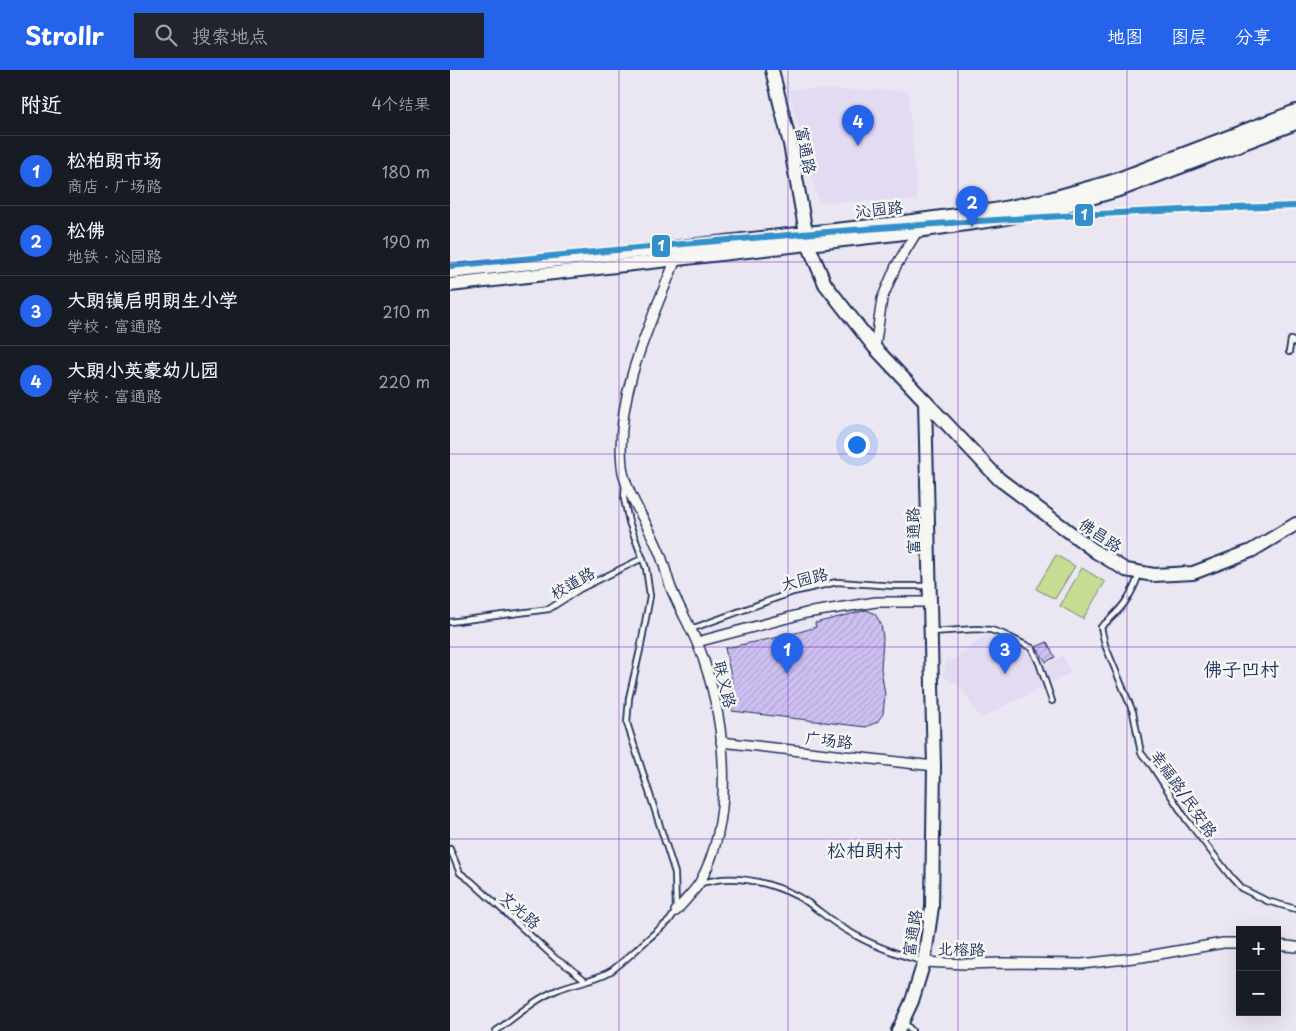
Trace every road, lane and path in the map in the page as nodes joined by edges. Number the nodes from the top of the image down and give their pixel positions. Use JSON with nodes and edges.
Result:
{"nodes":[{"id":1,"x":772,"y":70,"type":"edge"},
{"id":2,"x":1296,"y":111,"type":"edge"},
{"id":3,"x":1296,"y":123,"type":"edge"},
{"id":4,"x":918,"y":230,"type":"junction"},
{"id":5,"x":807,"y":238,"type":"junction"},
{"id":6,"x":676,"y":259,"type":"junction"},
{"id":7,"x":450,"y":272,"type":"edge"},
{"id":8,"x":450,"y":285,"type":"edge"},
{"id":9,"x":1296,"y":343,"type":"edge"},
{"id":10,"x":875,"y":348,"type":"junction"},
{"id":11,"x":1288,"y":352,"type":"dead end"},
{"id":12,"x":925,"y":400,"type":"junction"},
{"id":13,"x":625,"y":481,"type":"junction"},
{"id":14,"x":1296,"y":524,"type":"edge"},
{"id":15,"x":643,"y":558,"type":"junction"},
{"id":16,"x":1139,"y":572,"type":"junction"},
{"id":17,"x":929,"y":586,"type":"junction"},
{"id":18,"x":929,"y":602,"type":"junction"},
{"id":19,"x":450,"y":622,"type":"edge"},
{"id":20,"x":691,"y":629,"type":"junction"},
{"id":21,"x":930,"y":632,"type":"junction"},
{"id":22,"x":697,"y":642,"type":"junction"},
{"id":23,"x":1052,"y":701,"type":"dead end"},
{"id":24,"x":721,"y":742,"type":"junction"},
{"id":25,"x":934,"y":766,"type":"junction"},
{"id":26,"x":450,"y":849,"type":"edge"},
{"id":27,"x":700,"y":884,"type":"junction"},
{"id":28,"x":1296,"y":909,"type":"edge"},
{"id":29,"x":676,"y":911,"type":"junction"},
{"id":30,"x":1236,"y":943,"type":"edge"},
{"id":31,"x":1281,"y":945,"type":"edge"},
{"id":32,"x":1296,"y":947,"type":"edge"},
{"id":33,"x":924,"y":962,"type":"junction"},
{"id":34,"x":585,"y":980,"type":"junction"},
{"id":35,"x":901,"y":1026,"type":"edge"},
{"id":36,"x":496,"y":1031,"type":"edge"},
{"id":37,"x":912,"y":1031,"type":"edge"}],
"edges":[{"from":1,"to":5,"type":"main road","name":"富通路"},
{"from":2,"to":5,"type":"main road","name":"沁园路"},
{"from":3,"to":4,"type":"main road","name":"沁园路"},
{"from":4,"to":5,"type":"main road","name":"沁园路"},
{"from":4,"to":10,"type":"street"},
{"from":5,"to":6,"type":"main road","name":"沁园路"},
{"from":5,"to":7,"type":"main road","name":"沁园路"},
{"from":5,"to":10,"type":"main road","name":"富通路"},
{"from":6,"to":8,"type":"main road","name":"沁园路"},
{"from":6,"to":13,"type":"street","name":"联义路"},
{"from":9,"to":11,"type":"lane"},
{"from":10,"to":12,"type":"main road","name":"富通路"},
{"from":12,"to":16,"type":"main road","name":"佛昌路"},
{"from":12,"to":17,"type":"main road","name":"富通路"},
{"from":13,"to":15,"type":"lane"},
{"from":13,"to":20,"type":"street","name":"联义路"},
{"from":14,"to":16,"type":"main road","name":"佛昌路"},
{"from":15,"to":19,"type":"lane","name":"校道路"},
{"from":15,"to":29,"type":"lane"},
{"from":16,"to":28,"type":"lane","name":"幸福路/民安路"},
{"from":17,"to":18,"type":"main road","name":"富通路"},
{"from":17,"to":20,"type":"lane","name":"大园路"},
{"from":18,"to":21,"type":"main road","name":"富通路"},
{"from":18,"to":22,"type":"street"},
{"from":20,"to":22,"type":"street","name":"联义路"},
{"from":21,"to":23,"type":"lane"},
{"from":21,"to":25,"type":"main road","name":"富通路"},
{"from":22,"to":24,"type":"street","name":"联义路"},
{"from":24,"to":25,"type":"street","name":"广场路"},
{"from":24,"to":27,"type":"street","name":"联义路"},
{"from":25,"to":33,"type":"main road","name":"富通路"},
{"from":26,"to":34,"type":"lane","name":"文光路"},
{"from":27,"to":29,"type":"street","name":"联义路"},
{"from":27,"to":33,"type":"lane","name":"北榕路"},
{"from":29,"to":34,"type":"lane","name":"联义路"},
{"from":30,"to":33,"type":"street","name":"北榕路"},
{"from":31,"to":32,"type":"street"},
{"from":33,"to":35,"type":"main road","name":"富通路"},
{"from":34,"to":36,"type":"lane","name":"联义路"},
{"from":35,"to":37,"type":"lane"}]}
